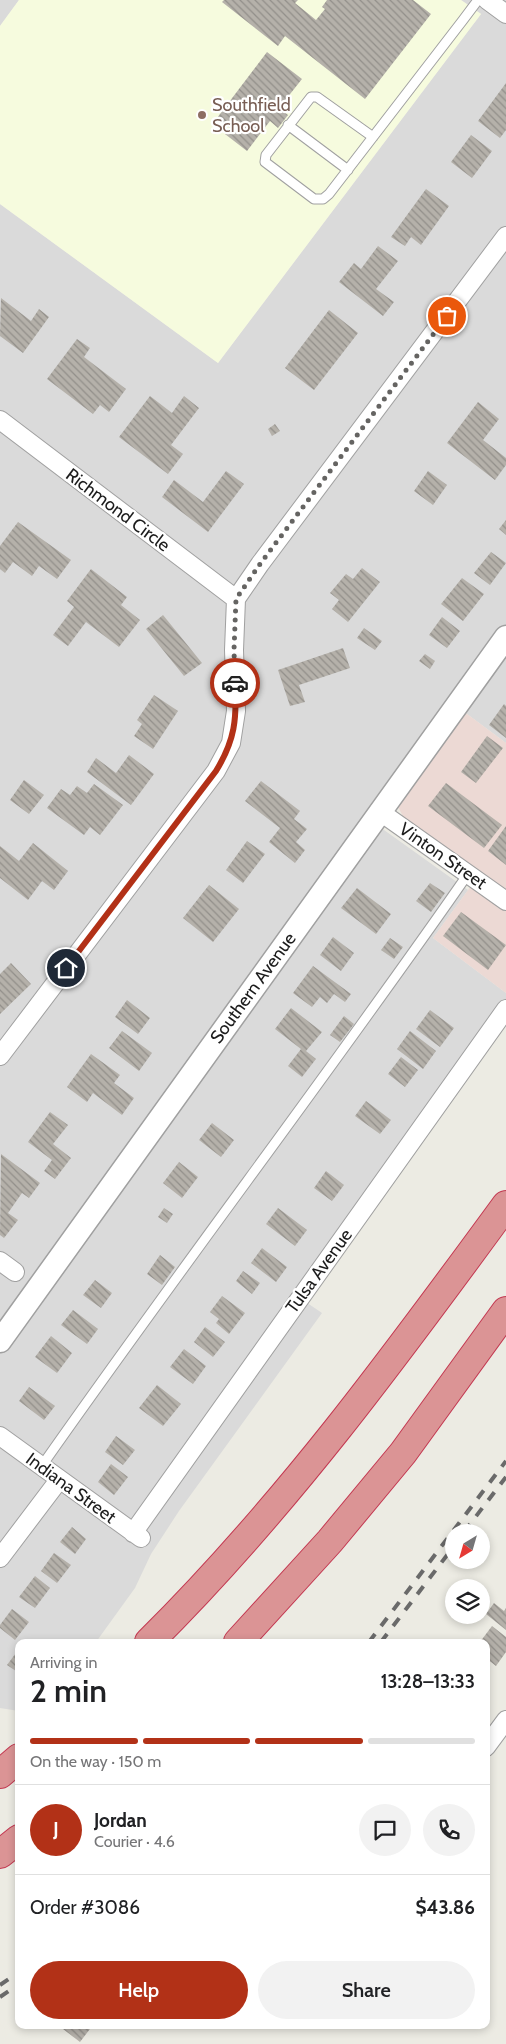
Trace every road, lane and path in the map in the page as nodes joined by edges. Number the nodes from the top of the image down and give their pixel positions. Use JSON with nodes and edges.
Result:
{"nodes":[{"id":1,"x":478,"y":0,"type":"edge"},
{"id":2,"x":487,"y":0,"type":"edge"},
{"id":3,"x":506,"y":14,"type":"edge"},
{"id":4,"x":288,"y":125,"type":"junction"},
{"id":5,"x":373,"y":137,"type":"junction"},
{"id":6,"x":348,"y":170,"type":"junction"},
{"id":7,"x":506,"y":236,"type":"edge"},
{"id":8,"x":0,"y":420,"type":"edge"},
{"id":9,"x":236,"y":599,"type":"junction"},
{"id":10,"x":506,"y":637,"type":"edge"},
{"id":11,"x":379,"y":811,"type":"junction"},
{"id":12,"x":468,"y":874,"type":"junction"},
{"id":13,"x":506,"y":901,"type":"edge"},
{"id":14,"x":506,"y":1010,"type":"edge"},
{"id":15,"x":0,"y":1056,"type":"edge"},
{"id":16,"x":506,"y":1205,"type":"edge"},
{"id":17,"x":0,"y":1261,"type":"edge"},
{"id":18,"x":15,"y":1272,"type":"dead end"},
{"id":19,"x":506,"y":1311,"type":"edge"},
{"id":20,"x":0,"y":1341,"type":"edge"},
{"id":21,"x":0,"y":1436,"type":"edge"},
{"id":22,"x":41,"y":1466,"type":"junction"},
{"id":23,"x":59,"y":1480,"type":"junction"},
{"id":24,"x":138,"y":1536,"type":"joint"},
{"id":25,"x":0,"y":1558,"type":"edge"},
{"id":26,"x":152,"y":1639,"type":"edge"},
{"id":27,"x":241,"y":1639,"type":"edge"},
{"id":28,"x":506,"y":1720,"type":"edge"},
{"id":29,"x":490,"y":1742,"type":"edge"},
{"id":30,"x":15,"y":1761,"type":"edge"},
{"id":31,"x":0,"y":1774,"type":"edge"},
{"id":32,"x":15,"y":1842,"type":"edge"},
{"id":33,"x":0,"y":1854,"type":"edge"}],
"edges":[{"from":1,"to":5,"type":"lane"},
{"from":2,"to":3,"type":"street"},
{"from":4,"to":5,"type":"lane"},
{"from":4,"to":6,"type":"lane"},
{"from":4,"to":6,"type":"lane"},
{"from":5,"to":6,"type":"lane"},
{"from":7,"to":9,"type":"street"},
{"from":8,"to":9,"type":"street","name":"Richmond Circle"},
{"from":9,"to":15,"type":"street"},
{"from":10,"to":11,"type":"street","name":"Southern Avenue"},
{"from":11,"to":12,"type":"street","name":"Vinton Street"},
{"from":11,"to":20,"type":"street","name":"Southern Avenue"},
{"from":12,"to":13,"type":"street","name":"Vinton Street"},
{"from":12,"to":22,"type":"lane"},
{"from":14,"to":24,"type":"street","name":"Tulsa Avenue"},
{"from":16,"to":26,"type":"highway"},
{"from":17,"to":18,"type":"street"},
{"from":19,"to":27,"type":"highway"},
{"from":21,"to":22,"type":"street","name":"Indiana Street"},
{"from":22,"to":23,"type":"street","name":"Indiana Street"},
{"from":23,"to":24,"type":"street","name":"Indiana Street"},
{"from":23,"to":25,"type":"street"},
{"from":28,"to":29,"type":"street"},
{"from":30,"to":31,"type":"highway"},
{"from":32,"to":33,"type":"highway"}]}
